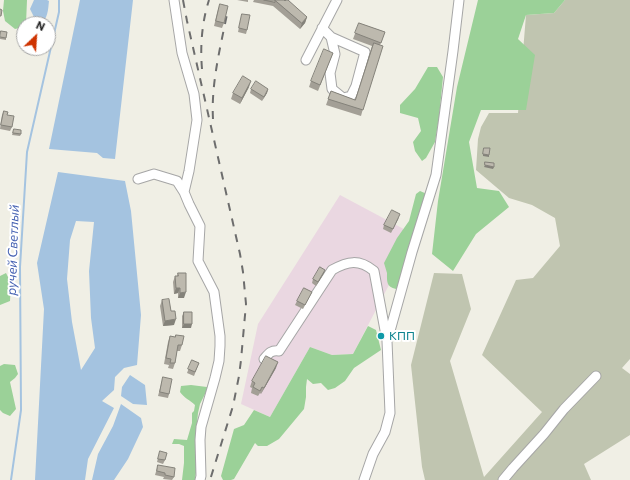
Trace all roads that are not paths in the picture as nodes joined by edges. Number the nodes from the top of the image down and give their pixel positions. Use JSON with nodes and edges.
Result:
{"nodes":[{"id":1,"x":174,"y":0,"type":"edge"},
{"id":2,"x":337,"y":0,"type":"edge"},
{"id":3,"x":459,"y":0,"type":"edge"},
{"id":4,"x":322,"y":28,"type":"junction"},
{"id":5,"x":331,"y":37,"type":"junction"},
{"id":6,"x":306,"y":60,"type":"dead end"},
{"id":7,"x":138,"y":179,"type":"dead end"},
{"id":8,"x":184,"y":192,"type":"junction"},
{"id":9,"x":387,"y":341,"type":"junction"},
{"id":10,"x":264,"y":359,"type":"edge"},
{"id":11,"x":596,"y":376,"type":"dead end"},
{"id":12,"x":200,"y":480,"type":"edge"},
{"id":13,"x":364,"y":480,"type":"edge"},
{"id":14,"x":503,"y":480,"type":"edge"}],
"edges":[{"from":1,"to":8,"type":"street"},
{"from":2,"to":4,"type":"street"},
{"from":3,"to":9,"type":"street"},
{"from":4,"to":5,"type":"street"},
{"from":4,"to":6,"type":"street"},
{"from":5,"to":5,"type":"street"},
{"from":7,"to":8,"type":"street"},
{"from":8,"to":12,"type":"street"},
{"from":9,"to":10,"type":"street"},
{"from":9,"to":13,"type":"street"},
{"from":11,"to":14,"type":"street"}]}
